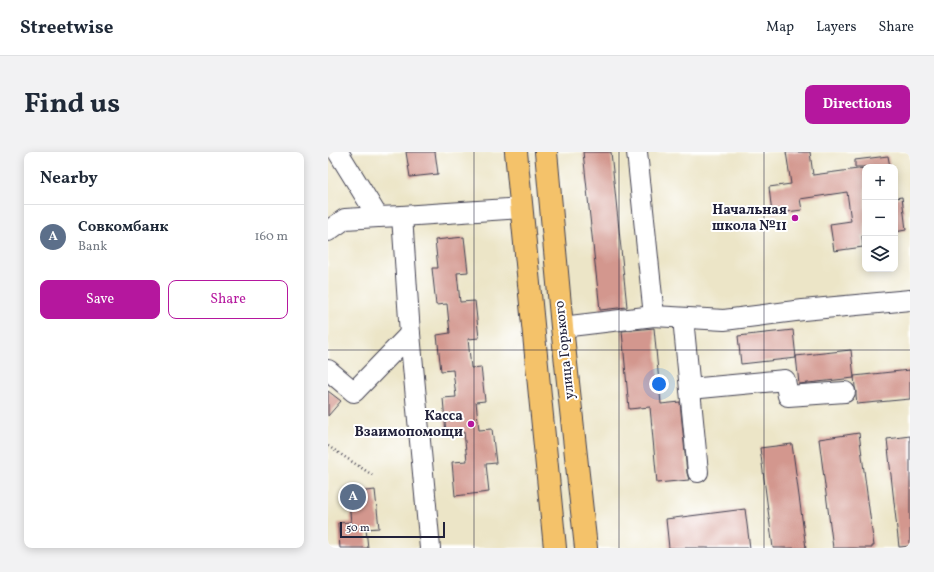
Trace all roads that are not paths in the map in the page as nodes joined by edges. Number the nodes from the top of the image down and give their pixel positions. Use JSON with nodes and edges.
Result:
{"nodes":[{"id":1,"x":338,"y":152,"type":"edge"},
{"id":2,"x":516,"y":152,"type":"edge"},
{"id":3,"x":546,"y":152,"type":"edge"},
{"id":4,"x":637,"y":152,"type":"edge"},
{"id":5,"x":522,"y":208,"type":"junction"},
{"id":6,"x":402,"y":216,"type":"junction"},
{"id":7,"x":378,"y":217,"type":"junction"},
{"id":8,"x":328,"y":230,"type":"edge"},
{"id":9,"x":910,"y":300,"type":"edge"},
{"id":10,"x":654,"y":316,"type":"junction"},
{"id":11,"x":683,"y":318,"type":"junction"},
{"id":12,"x":562,"y":327,"type":"junction"},
{"id":13,"x":410,"y":334,"type":"junction"},
{"id":14,"x":328,"y":370,"type":"edge"},
{"id":15,"x":690,"y":390,"type":"junction"},
{"id":16,"x":845,"y":392,"type":"dead end"},
{"id":17,"x":698,"y":472,"type":"dead end"},
{"id":18,"x":430,"y":548,"type":"edge"},
{"id":19,"x":555,"y":548,"type":"edge"},
{"id":20,"x":586,"y":548,"type":"edge"}],
"edges":[{"from":1,"to":7,"type":"lane"},
{"from":2,"to":5,"type":"main road","name":"улица Горького"},
{"from":3,"to":12,"type":"main road","name":"улица Горького"},
{"from":4,"to":10,"type":"lane"},
{"from":5,"to":6,"type":"lane"},
{"from":5,"to":19,"type":"main road","name":"улица Горького"},
{"from":6,"to":7,"type":"lane"},
{"from":6,"to":13,"type":"lane"},
{"from":7,"to":8,"type":"lane"},
{"from":9,"to":11,"type":"lane"},
{"from":10,"to":11,"type":"lane"},
{"from":10,"to":12,"type":"lane"},
{"from":11,"to":15,"type":"lane"},
{"from":12,"to":20,"type":"main road","name":"улица Горького"},
{"from":13,"to":14,"type":"lane"},
{"from":13,"to":18,"type":"lane"},
{"from":15,"to":16,"type":"lane"},
{"from":15,"to":17,"type":"lane"}]}
